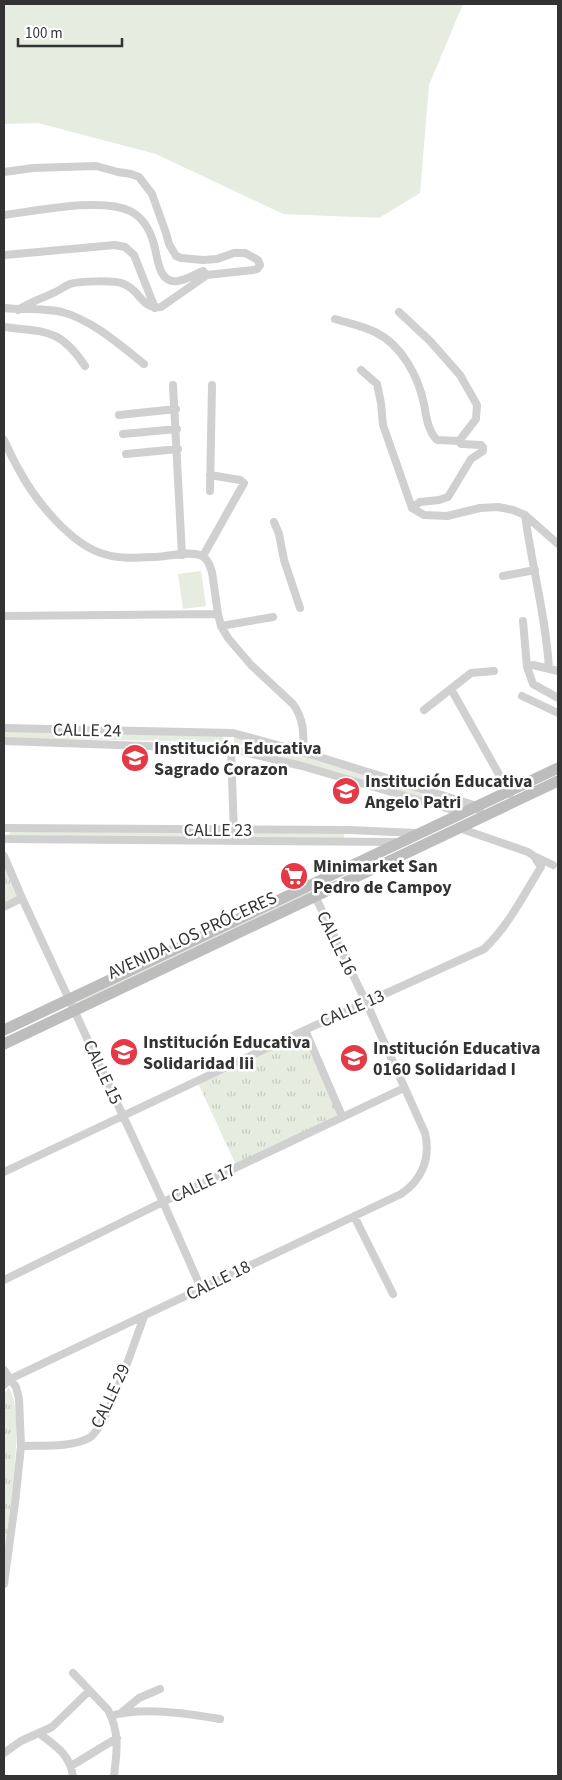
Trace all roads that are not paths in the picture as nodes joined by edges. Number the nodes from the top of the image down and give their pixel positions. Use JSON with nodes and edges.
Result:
{"nodes":[{"id":1,"x":4,"y":172,"type":"edge"},
{"id":2,"x":4,"y":215,"type":"edge"},
{"id":3,"x":5,"y":255,"type":"dead end"},
{"id":4,"x":207,"y":275,"type":"junction"},
{"id":5,"x":4,"y":308,"type":"edge"},
{"id":6,"x":155,"y":308,"type":"junction"},
{"id":7,"x":18,"y":310,"type":"junction"},
{"id":8,"x":399,"y":312,"type":"dead end"},
{"id":9,"x":335,"y":319,"type":"dead end"},
{"id":10,"x":4,"y":327,"type":"edge"},
{"id":11,"x":144,"y":364,"type":"dead end"},
{"id":12,"x":85,"y":366,"type":"dead end"},
{"id":13,"x":361,"y":370,"type":"dead end"},
{"id":14,"x":174,"y":385,"type":"dead end"},
{"id":15,"x":212,"y":386,"type":"dead end"},
{"id":16,"x":176,"y":409,"type":"junction"},
{"id":17,"x":118,"y":415,"type":"dead end"},
{"id":18,"x":177,"y":429,"type":"junction"},
{"id":19,"x":123,"y":434,"type":"dead end"},
{"id":20,"x":4,"y":440,"type":"edge"},
{"id":21,"x":459,"y":441,"type":"junction"},
{"id":22,"x":178,"y":449,"type":"junction"},
{"id":23,"x":126,"y":454,"type":"dead end"},
{"id":24,"x":210,"y":475,"type":"junction"},
{"id":25,"x":210,"y":490,"type":"dead end"},
{"id":26,"x":412,"y":508,"type":"junction"},
{"id":27,"x":526,"y":515,"type":"junction"},
{"id":28,"x":274,"y":522,"type":"dead end"},
{"id":29,"x":558,"y":544,"type":"edge"},
{"id":30,"x":182,"y":555,"type":"junction"},
{"id":31,"x":203,"y":556,"type":"junction"},
{"id":32,"x":535,"y":570,"type":"junction"},
{"id":33,"x":503,"y":576,"type":"dead end"},
{"id":34,"x":300,"y":608,"type":"dead end"},
{"id":35,"x":218,"y":614,"type":"junction"},
{"id":36,"x":4,"y":616,"type":"edge"},
{"id":37,"x":273,"y":617,"type":"dead end"},
{"id":38,"x":523,"y":621,"type":"dead end"},
{"id":39,"x":221,"y":626,"type":"junction"},
{"id":40,"x":527,"y":667,"type":"junction"},
{"id":41,"x":549,"y":669,"type":"junction"},
{"id":42,"x":494,"y":671,"type":"dead end"},
{"id":43,"x":558,"y":671,"type":"edge"},
{"id":44,"x":451,"y":689,"type":"junction"},
{"id":45,"x":522,"y":696,"type":"dead end"},
{"id":46,"x":558,"y":698,"type":"edge"},
{"id":47,"x":424,"y":710,"type":"dead end"},
{"id":48,"x":558,"y":713,"type":"edge"},
{"id":49,"x":4,"y":728,"type":"edge"},
{"id":50,"x":4,"y":741,"type":"edge"},
{"id":51,"x":231,"y":749,"type":"junction"},
{"id":52,"x":303,"y":752,"type":"junction"},
{"id":53,"x":558,"y":768,"type":"edge"},
{"id":54,"x":558,"y":781,"type":"edge"},
{"id":55,"x":508,"y":791,"type":"junction"},
{"id":56,"x":514,"y":802,"type":"junction"},
{"id":57,"x":477,"y":806,"type":"junction"},
{"id":58,"x":462,"y":813,"type":"junction"},
{"id":59,"x":483,"y":817,"type":"junction"},
{"id":60,"x":464,"y":826,"type":"junction"},
{"id":61,"x":4,"y":828,"type":"edge"},
{"id":62,"x":234,"y":830,"type":"junction"},
{"id":63,"x":418,"y":833,"type":"junction"},
{"id":64,"x":4,"y":839,"type":"edge"},
{"id":65,"x":234,"y":841,"type":"junction"},
{"id":66,"x":401,"y":842,"type":"junction"},
{"id":67,"x":424,"y":845,"type":"junction"},
{"id":68,"x":406,"y":853,"type":"junction"},
{"id":69,"x":531,"y":854,"type":"junction"},
{"id":70,"x":4,"y":856,"type":"edge"},
{"id":71,"x":553,"y":865,"type":"dead end"},
{"id":72,"x":309,"y":886,"type":"junction"},
{"id":73,"x":315,"y":897,"type":"junction"},
{"id":74,"x":22,"y":898,"type":"junction"},
{"id":75,"x":4,"y":907,"type":"edge"},
{"id":76,"x":69,"y":999,"type":"junction"},
{"id":77,"x":366,"y":1002,"type":"junction"},
{"id":78,"x":74,"y":1011,"type":"junction"},
{"id":79,"x":4,"y":1030,"type":"edge"},
{"id":80,"x":305,"y":1030,"type":"junction"},
{"id":81,"x":4,"y":1044,"type":"edge"},
{"id":82,"x":404,"y":1088,"type":"junction"},
{"id":83,"x":123,"y":1115,"type":"junction"},
{"id":84,"x":342,"y":1116,"type":"junction"},
{"id":85,"x":424,"y":1166,"type":"joint"},
{"id":86,"x":4,"y":1172,"type":"edge"},
{"id":87,"x":163,"y":1202,"type":"junction"},
{"id":88,"x":354,"y":1216,"type":"junction"},
{"id":89,"x":4,"y":1280,"type":"edge"},
{"id":90,"x":201,"y":1288,"type":"junction"},
{"id":91,"x":393,"y":1294,"type":"dead end"},
{"id":92,"x":144,"y":1317,"type":"junction"},
{"id":93,"x":4,"y":1370,"type":"edge"},
{"id":94,"x":10,"y":1379,"type":"junction"},
{"id":95,"x":4,"y":1385,"type":"edge"},
{"id":96,"x":20,"y":1446,"type":"junction"},
{"id":97,"x":4,"y":1584,"type":"edge"},
{"id":98,"x":73,"y":1673,"type":"dead end"},
{"id":99,"x":160,"y":1689,"type":"dead end"},
{"id":100,"x":89,"y":1690,"type":"junction"},
{"id":101,"x":122,"y":1712,"type":"junction"},
{"id":102,"x":111,"y":1716,"type":"junction"},
{"id":103,"x":220,"y":1719,"type":"dead end"},
{"id":104,"x":40,"y":1734,"type":"junction"},
{"id":105,"x":117,"y":1738,"type":"junction"},
{"id":106,"x":4,"y":1754,"type":"edge"},
{"id":107,"x":71,"y":1766,"type":"junction"},
{"id":108,"x":73,"y":1776,"type":"edge"},
{"id":109,"x":114,"y":1776,"type":"edge"}],
"edges":[{"from":1,"to":4,"type":"street"},
{"from":2,"to":4,"type":"street"},
{"from":3,"to":6,"type":"street"},
{"from":4,"to":6,"type":"street"},
{"from":5,"to":7,"type":"street"},
{"from":6,"to":7,"type":"street"},
{"from":7,"to":11,"type":"street"},
{"from":8,"to":21,"type":"street"},
{"from":9,"to":21,"type":"street"},
{"from":10,"to":12,"type":"street"},
{"from":13,"to":26,"type":"street"},
{"from":14,"to":16,"type":"street"},
{"from":15,"to":24,"type":"street"},
{"from":16,"to":17,"type":"street"},
{"from":16,"to":18,"type":"street"},
{"from":18,"to":19,"type":"street"},
{"from":18,"to":22,"type":"street"},
{"from":20,"to":30,"type":"street"},
{"from":21,"to":26,"type":"street"},
{"from":22,"to":23,"type":"street"},
{"from":22,"to":30,"type":"street"},
{"from":24,"to":25,"type":"street"},
{"from":24,"to":31,"type":"street"},
{"from":26,"to":27,"type":"street"},
{"from":27,"to":29,"type":"street"},
{"from":27,"to":32,"type":"street"},
{"from":28,"to":34,"type":"street"},
{"from":30,"to":31,"type":"street"},
{"from":31,"to":35,"type":"street"},
{"from":32,"to":33,"type":"street"},
{"from":32,"to":41,"type":"street"},
{"from":35,"to":36,"type":"street"},
{"from":35,"to":39,"type":"street"},
{"from":37,"to":39,"type":"street"},
{"from":38,"to":40,"type":"street"},
{"from":39,"to":52,"type":"street"},
{"from":40,"to":41,"type":"street"},
{"from":40,"to":46,"type":"street"},
{"from":41,"to":43,"type":"street"},
{"from":42,"to":44,"type":"street"},
{"from":44,"to":47,"type":"street"},
{"from":44,"to":55,"type":"street"},
{"from":45,"to":48,"type":"street"},
{"from":49,"to":52,"type":"street","name":"CALLE 24"},
{"from":50,"to":51,"type":"street","name":"CALLE 24"},
{"from":51,"to":58,"type":"street","name":"CALLE 24"},
{"from":51,"to":62,"type":"street"},
{"from":52,"to":57,"type":"street","name":"CALLE 24"},
{"from":53,"to":55,"type":"main road","name":"AVENIDA LOS PRÓCERES"},
{"from":54,"to":56,"type":"main road","name":"AVENIDA LOS PRÓCERES"},
{"from":55,"to":56,"type":"street"},
{"from":55,"to":57,"type":"main road","name":"AVENIDA LOS PRÓCERES"},
{"from":56,"to":59,"type":"main road","name":"AVENIDA LOS PRÓCERES"},
{"from":57,"to":58,"type":"main road","name":"AVENIDA LOS PRÓCERES"},
{"from":57,"to":59,"type":"street"},
{"from":58,"to":60,"type":"street"},
{"from":58,"to":63,"type":"main road","name":"AVENIDA LOS PRÓCERES"},
{"from":59,"to":60,"type":"main road","name":"AVENIDA LOS PRÓCERES"},
{"from":60,"to":67,"type":"main road","name":"AVENIDA LOS PRÓCERES"},
{"from":60,"to":69,"type":"street"},
{"from":61,"to":62,"type":"street","name":"CALLE 23"},
{"from":62,"to":63,"type":"street","name":"CALLE 23"},
{"from":62,"to":65,"type":"street"},
{"from":63,"to":66,"type":"main road","name":"AVENIDA LOS PRÓCERES"},
{"from":63,"to":67,"type":"street"},
{"from":64,"to":65,"type":"street","name":"CALLE 23"},
{"from":65,"to":66,"type":"street","name":"CALLE 23"},
{"from":66,"to":68,"type":"street"},
{"from":66,"to":72,"type":"main road","name":"AVENIDA LOS PRÓCERES"},
{"from":67,"to":68,"type":"main road","name":"AVENIDA LOS PRÓCERES"},
{"from":68,"to":73,"type":"main road","name":"AVENIDA LOS PRÓCERES"},
{"from":69,"to":71,"type":"street"},
{"from":69,"to":77,"type":"street","name":"CALLE 13"},
{"from":70,"to":74,"type":"street","name":"CALLE 15"},
{"from":72,"to":73,"type":"street","name":"CALLE 16"},
{"from":72,"to":76,"type":"main road","name":"AVENIDA LOS PRÓCERES"},
{"from":73,"to":77,"type":"street","name":"CALLE 16"},
{"from":73,"to":78,"type":"main road","name":"AVENIDA LOS PRÓCERES"},
{"from":74,"to":75,"type":"street"},
{"from":74,"to":76,"type":"street","name":"CALLE 15"},
{"from":76,"to":78,"type":"street","name":"CALLE 15"},
{"from":76,"to":79,"type":"main road","name":"AVENIDA LOS PRÓCERES"},
{"from":77,"to":80,"type":"street","name":"CALLE 13"},
{"from":77,"to":82,"type":"street","name":"CALLE 16"},
{"from":78,"to":81,"type":"main road","name":"AVENIDA LOS PRÓCERES"},
{"from":78,"to":83,"type":"street","name":"CALLE 15"},
{"from":80,"to":83,"type":"street","name":"CALLE 13"},
{"from":80,"to":84,"type":"street"},
{"from":82,"to":84,"type":"street","name":"CALLE 17"},
{"from":82,"to":85,"type":"street","name":"CALLE 16"},
{"from":83,"to":86,"type":"street","name":"CALLE 13"},
{"from":83,"to":87,"type":"street","name":"CALLE 15"},
{"from":84,"to":87,"type":"street","name":"CALLE 17"},
{"from":85,"to":88,"type":"street","name":"CALLE 18"},
{"from":87,"to":89,"type":"street","name":"CALLE 17"},
{"from":87,"to":90,"type":"street","name":"CALLE 15"},
{"from":88,"to":90,"type":"street","name":"CALLE 18"},
{"from":88,"to":91,"type":"street"},
{"from":90,"to":92,"type":"street","name":"CALLE 18"},
{"from":92,"to":94,"type":"street","name":"CALLE 18"},
{"from":92,"to":96,"type":"street","name":"CALLE 29"},
{"from":93,"to":94,"type":"street"},
{"from":94,"to":95,"type":"street","name":"CALLE 18"},
{"from":94,"to":96,"type":"street"},
{"from":96,"to":97,"type":"street"},
{"from":98,"to":100,"type":"street"},
{"from":99,"to":101,"type":"street"},
{"from":100,"to":102,"type":"street"},
{"from":100,"to":104,"type":"street"},
{"from":101,"to":102,"type":"street"},
{"from":101,"to":103,"type":"street"},
{"from":102,"to":105,"type":"street"},
{"from":104,"to":106,"type":"street"},
{"from":104,"to":107,"type":"street"},
{"from":105,"to":107,"type":"street"},
{"from":105,"to":109,"type":"street"},
{"from":107,"to":108,"type":"street"}]}
